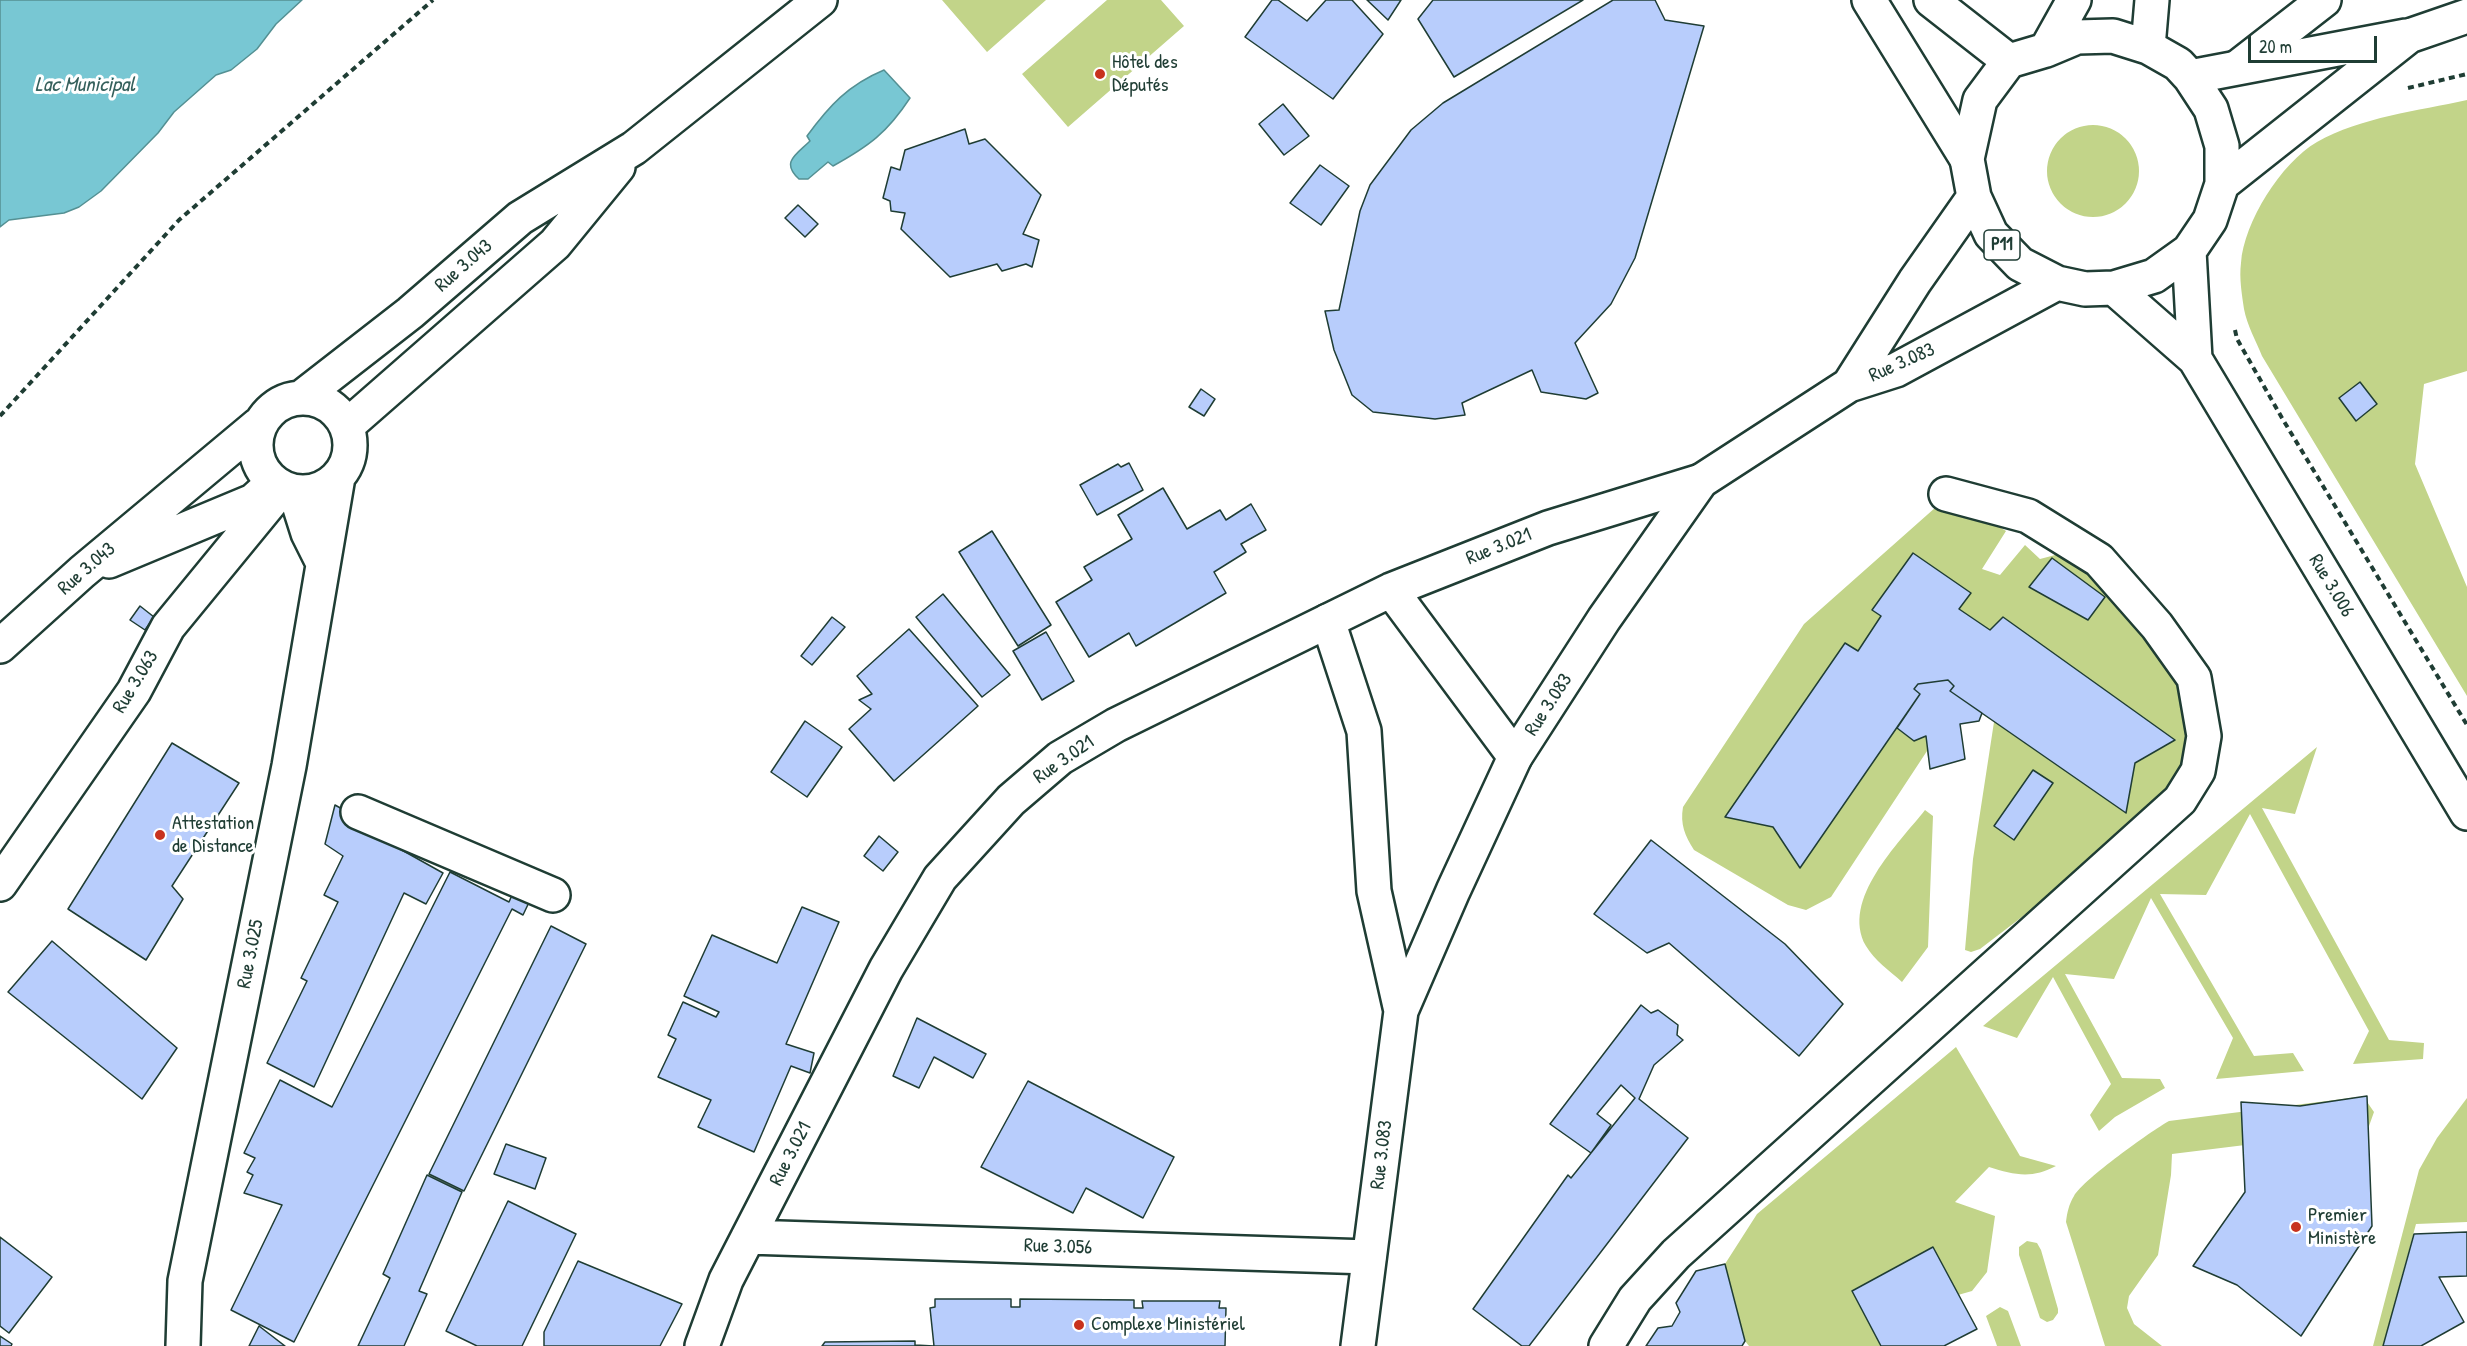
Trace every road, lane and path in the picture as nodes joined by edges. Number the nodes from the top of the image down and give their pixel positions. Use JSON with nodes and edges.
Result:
{"nodes":[{"id":1,"x":433,"y":0,"type":"edge"},
{"id":2,"x":820,"y":0,"type":"edge"},
{"id":3,"x":1869,"y":0,"type":"edge"},
{"id":4,"x":1931,"y":0,"type":"edge"},
{"id":5,"x":2074,"y":0,"type":"edge"},
{"id":6,"x":2152,"y":0,"type":"edge"},
{"id":7,"x":2324,"y":0,"type":"edge"},
{"id":8,"x":2467,"y":16,"type":"edge"},
{"id":9,"x":2409,"y":36,"type":"junction"},
{"id":10,"x":2148,"y":46,"type":"junction"},
{"id":11,"x":2046,"y":51,"type":"junction"},
{"id":12,"x":2009,"y":61,"type":"junction"},
{"id":13,"x":2238,"y":67,"type":"junction"},
{"id":14,"x":2467,"y":74,"type":"edge"},
{"id":15,"x":2190,"y":76,"type":"junction"},
{"id":16,"x":2399,"y":90,"type":"dead end"},
{"id":17,"x":634,"y":148,"type":"junction"},
{"id":18,"x":1967,"y":159,"type":"junction"},
{"id":19,"x":2222,"y":184,"type":"junction"},
{"id":20,"x":1974,"y":196,"type":"junction"},
{"id":21,"x":2189,"y":251,"type":"junction"},
{"id":22,"x":2057,"y":283,"type":"junction"},
{"id":23,"x":2114,"y":288,"type":"junction"},
{"id":24,"x":2233,"y":320,"type":"dead end"},
{"id":25,"x":2194,"y":359,"type":"junction"},
{"id":26,"x":1849,"y":385,"type":"junction"},
{"id":27,"x":302,"y":397,"type":"junction"},
{"id":28,"x":0,"y":416,"type":"edge"},
{"id":29,"x":258,"y":425,"type":"junction"},
{"id":30,"x":347,"y":426,"type":"junction"},
{"id":31,"x":338,"y":477,"type":"junction"},
{"id":32,"x":1701,"y":481,"type":"junction"},
{"id":33,"x":284,"y":488,"type":"junction"},
{"id":34,"x":1946,"y":494,"type":"dead end"},
{"id":35,"x":323,"y":563,"type":"junction"},
{"id":36,"x":82,"y":572,"type":"junction"},
{"id":37,"x":1391,"y":590,"type":"junction"},
{"id":38,"x":1328,"y":621,"type":"junction"},
{"id":39,"x":0,"y":646,"type":"edge"},
{"id":40,"x":2467,"y":725,"type":"edge"},
{"id":41,"x":1515,"y":757,"type":"junction"},
{"id":42,"x":358,"y":812,"type":"dead end"},
{"id":43,"x":2467,"y":813,"type":"edge"},
{"id":44,"x":0,"y":884,"type":"edge"},
{"id":45,"x":553,"y":895,"type":"dead end"},
{"id":46,"x":1401,"y":1011,"type":"junction"},
{"id":47,"x":748,"y":1238,"type":"junction"},
{"id":48,"x":1369,"y":1257,"type":"junction"},
{"id":49,"x":183,"y":1346,"type":"edge"},
{"id":50,"x":702,"y":1346,"type":"edge"},
{"id":51,"x":1358,"y":1346,"type":"edge"},
{"id":52,"x":1606,"y":1346,"type":"edge"}],
"edges":[{"from":1,"to":28,"type":"path"},
{"from":2,"to":17,"type":"street","name":"Rue 3.043"},
{"from":3,"to":18,"type":"street"},
{"from":4,"to":12,"type":"street"},
{"from":5,"to":11,"type":"street"},
{"from":6,"to":10,"type":"street"},
{"from":7,"to":13,"type":"street"},
{"from":8,"to":9,"type":"street"},
{"from":9,"to":13,"type":"street"},
{"from":9,"to":19,"type":"street"},
{"from":10,"to":11,"type":"street","number":"P11"},
{"from":10,"to":15,"type":"street","number":"P11"},
{"from":11,"to":12,"type":"street","number":"P11"},
{"from":12,"to":18,"type":"street","number":"P11"},
{"from":13,"to":15,"type":"street"},
{"from":14,"to":16,"type":"path"},
{"from":15,"to":19,"type":"street","number":"P11"},
{"from":17,"to":27,"type":"street","name":"Rue 3.043"},
{"from":17,"to":30,"type":"street","name":"Rue 3.043"},
{"from":18,"to":20,"type":"street","number":"P11"},
{"from":19,"to":21,"type":"street","number":"P11"},
{"from":20,"to":22,"type":"street","number":"P11"},
{"from":20,"to":26,"type":"street"},
{"from":21,"to":23,"type":"street","number":"P11"},
{"from":21,"to":25,"type":"street"},
{"from":22,"to":23,"type":"street","number":"P11"},
{"from":22,"to":26,"type":"street","name":"Rue 3.083"},
{"from":23,"to":25,"type":"street"},
{"from":24,"to":40,"type":"path"},
{"from":25,"to":43,"type":"street","name":"Rue 3.006"},
{"from":26,"to":32,"type":"street","name":"Rue 3.083"},
{"from":27,"to":29,"type":"street"},
{"from":27,"to":30,"type":"street"},
{"from":29,"to":33,"type":"street"},
{"from":29,"to":36,"type":"street","name":"Rue 3.043"},
{"from":30,"to":31,"type":"street"},
{"from":31,"to":33,"type":"street"},
{"from":31,"to":35,"type":"street","name":"Rue 3.025"},
{"from":32,"to":37,"type":"street","name":"Rue 3.021"},
{"from":32,"to":41,"type":"street","name":"Rue 3.083"},
{"from":33,"to":35,"type":"street"},
{"from":33,"to":36,"type":"street"},
{"from":33,"to":44,"type":"street","name":"Rue 3.063"},
{"from":34,"to":52,"type":"street"},
{"from":35,"to":49,"type":"street","name":"Rue 3.025"},
{"from":36,"to":39,"type":"street","name":"Rue 3.043"},
{"from":37,"to":38,"type":"street","name":"Rue 3.021"},
{"from":37,"to":41,"type":"street"},
{"from":38,"to":46,"type":"street"},
{"from":38,"to":47,"type":"street","name":"Rue 3.021"},
{"from":41,"to":46,"type":"street","name":"Rue 3.083"},
{"from":42,"to":45,"type":"street"},
{"from":46,"to":48,"type":"street","name":"Rue 3.083"},
{"from":47,"to":48,"type":"street","name":"Rue 3.056"},
{"from":47,"to":50,"type":"street","name":"Rue 3.021"},
{"from":48,"to":51,"type":"street","name":"Rue 3.083"}]}
